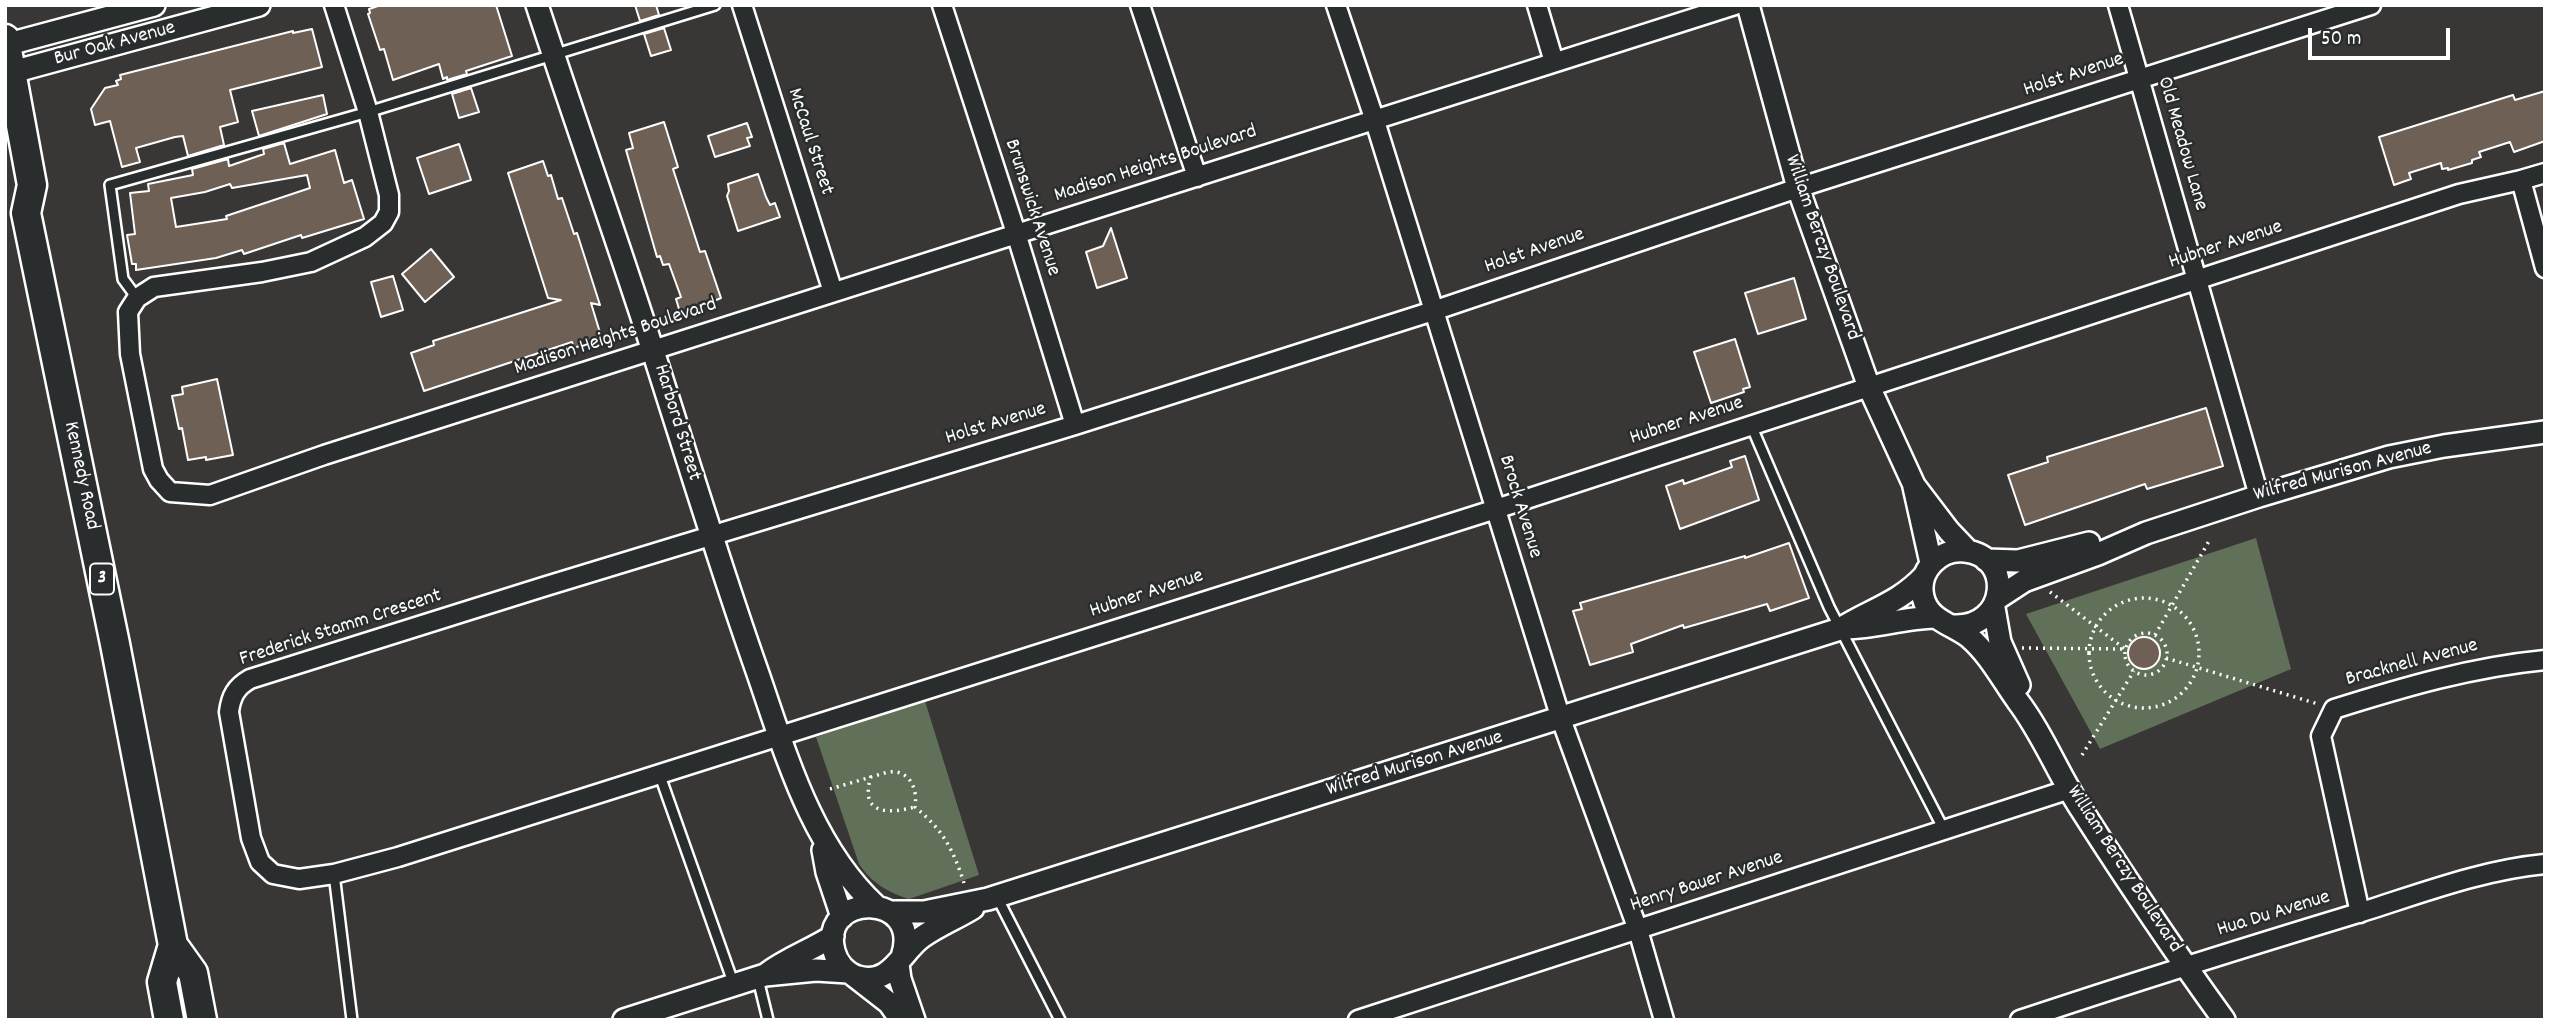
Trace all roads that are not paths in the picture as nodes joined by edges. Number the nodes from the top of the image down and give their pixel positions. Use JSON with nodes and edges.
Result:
{"nodes":[{"id":1,"x":154,"y":5,"type":"edge"},
{"id":2,"x":259,"y":5,"type":"edge"},
{"id":3,"x":334,"y":5,"type":"edge"},
{"id":4,"x":537,"y":5,"type":"edge"},
{"id":5,"x":715,"y":5,"type":"edge"},
{"id":6,"x":742,"y":5,"type":"edge"},
{"id":7,"x":942,"y":5,"type":"edge"},
{"id":8,"x":1140,"y":5,"type":"edge"},
{"id":9,"x":1336,"y":5,"type":"edge"},
{"id":10,"x":1537,"y":5,"type":"edge"},
{"id":11,"x":1735,"y":5,"type":"edge"},
{"id":12,"x":1748,"y":5,"type":"edge"},
{"id":13,"x":2118,"y":5,"type":"edge"},
{"id":14,"x":2371,"y":5,"type":"edge"},
{"id":15,"x":6,"y":43,"type":"edge"},
{"id":16,"x":554,"y":56,"type":"junction"},
{"id":17,"x":1555,"y":62,"type":"junction"},
{"id":18,"x":8,"y":74,"type":"edge"},
{"id":19,"x":2139,"y":79,"type":"junction"},
{"id":20,"x":368,"y":112,"type":"junction"},
{"id":21,"x":1374,"y":118,"type":"junction"},
{"id":22,"x":2545,"y":173,"type":"edge"},
{"id":23,"x":1197,"y":177,"type":"junction"},
{"id":24,"x":2521,"y":180,"type":"junction"},
{"id":25,"x":1798,"y":188,"type":"junction"},
{"id":26,"x":5,"y":193,"type":"edge"},
{"id":27,"x":26,"y":213,"type":"junction"},
{"id":28,"x":1016,"y":233,"type":"junction"},
{"id":29,"x":2545,"y":268,"type":"edge"},
{"id":30,"x":2196,"y":280,"type":"junction"},
{"id":31,"x":833,"y":292,"type":"junction"},
{"id":32,"x":137,"y":298,"type":"junction"},
{"id":33,"x":1433,"y":311,"type":"junction"},
{"id":34,"x":653,"y":351,"type":"junction"},
{"id":35,"x":1869,"y":387,"type":"junction"},
{"id":36,"x":1075,"y":425,"type":"junction"},
{"id":37,"x":1752,"y":425,"type":"junction"},
{"id":38,"x":2545,"y":432,"type":"edge"},
{"id":39,"x":1914,"y":485,"type":"junction"},
{"id":40,"x":2259,"y":496,"type":"junction"},
{"id":41,"x":1496,"y":509,"type":"junction"},
{"id":42,"x":2146,"y":533,"type":"junction"},
{"id":43,"x":711,"y":536,"type":"junction"},
{"id":44,"x":1977,"y":555,"type":"junction"},
{"id":45,"x":1927,"y":570,"type":"junction"},
{"id":46,"x":1996,"y":603,"type":"junction"},
{"id":47,"x":1944,"y":622,"type":"junction"},
{"id":48,"x":1840,"y":629,"type":"junction"},
{"id":49,"x":2545,"y":660,"type":"edge"},
{"id":50,"x":2030,"y":716,"type":"junction"},
{"id":51,"x":1561,"y":719,"type":"junction"},
{"id":52,"x":780,"y":736,"type":"junction"},
{"id":53,"x":659,"y":773,"type":"junction"},
{"id":54,"x":2070,"y":789,"type":"junction"},
{"id":55,"x":1944,"y":830,"type":"junction"},
{"id":56,"x":822,"y":838,"type":"junction"},
{"id":57,"x":2545,"y":864,"type":"edge"},
{"id":58,"x":334,"y":874,"type":"junction"},
{"id":59,"x":993,"y":898,"type":"junction"},
{"id":60,"x":883,"y":909,"type":"junction"},
{"id":61,"x":2360,"y":913,"type":"junction"},
{"id":62,"x":842,"y":917,"type":"junction"},
{"id":63,"x":1638,"y":930,"type":"junction"},
{"id":64,"x":833,"y":936,"type":"junction"},
{"id":65,"x":173,"y":945,"type":"junction"},
{"id":66,"x":900,"y":961,"type":"junction"},
{"id":67,"x":2185,"y":966,"type":"junction"},
{"id":68,"x":851,"y":973,"type":"junction"},
{"id":69,"x":762,"y":976,"type":"junction"},
{"id":70,"x":734,"y":985,"type":"junction"},
{"id":71,"x":169,"y":1020,"type":"edge"},
{"id":72,"x":202,"y":1020,"type":"edge"},
{"id":73,"x":352,"y":1020,"type":"edge"},
{"id":74,"x":624,"y":1020,"type":"edge"},
{"id":75,"x":768,"y":1020,"type":"edge"},
{"id":76,"x":901,"y":1020,"type":"edge"},
{"id":77,"x":914,"y":1020,"type":"edge"},
{"id":78,"x":1060,"y":1020,"type":"edge"},
{"id":79,"x":1358,"y":1020,"type":"edge"},
{"id":80,"x":1664,"y":1020,"type":"edge"},
{"id":81,"x":2020,"y":1020,"type":"edge"},
{"id":82,"x":2224,"y":1020,"type":"edge"}],
"edges":[{"from":1,"to":15,"type":"street","name":"Bur Oak Avenue"},
{"from":2,"to":18,"type":"street","name":"Bur Oak Avenue"},
{"from":3,"to":20,"type":"street"},
{"from":4,"to":16,"type":"street","name":"Harbord Street"},
{"from":5,"to":16,"type":"lane"},
{"from":6,"to":31,"type":"street","name":"McCaul Street"},
{"from":7,"to":28,"type":"street","name":"Brunswick Avenue"},
{"from":8,"to":23,"type":"street"},
{"from":9,"to":21,"type":"street","name":"Brock Avenue"},
{"from":10,"to":17,"type":"street"},
{"from":11,"to":17,"type":"street","name":"Madison Heights Boulevard"},
{"from":12,"to":25,"type":"street","name":"William Berczy Boulevard"},
{"from":13,"to":19,"type":"street","name":"Old Meadow Lane"},
{"from":14,"to":19,"type":"street","name":"Holst Avenue"},
{"from":15,"to":18,"type":"main road","name":"Kennedy Road","number":"3"},
{"from":16,"to":20,"type":"lane"},
{"from":16,"to":34,"type":"street","name":"Harbord Street"},
{"from":17,"to":21,"type":"street","name":"Madison Heights Boulevard"},
{"from":18,"to":27,"type":"main road","name":"Kennedy Road","number":"3"},
{"from":19,"to":25,"type":"street","name":"Holst Avenue"},
{"from":19,"to":30,"type":"street","name":"Old Meadow Lane"},
{"from":20,"to":32,"type":"street"},
{"from":20,"to":32,"type":"lane"},
{"from":21,"to":23,"type":"street","name":"Madison Heights Boulevard"},
{"from":21,"to":33,"type":"street","name":"Brock Avenue"},
{"from":22,"to":24,"type":"street","name":"Hubner Avenue"},
{"from":23,"to":28,"type":"street","name":"Madison Heights Boulevard"},
{"from":24,"to":29,"type":"street"},
{"from":24,"to":30,"type":"street","name":"Hubner Avenue"},
{"from":25,"to":33,"type":"street","name":"Holst Avenue"},
{"from":25,"to":35,"type":"street","name":"William Berczy Boulevard"},
{"from":26,"to":27,"type":"main road"},
{"from":27,"to":65,"type":"main road","name":"Kennedy Road","number":"3"},
{"from":28,"to":31,"type":"street","name":"Madison Heights Boulevard"},
{"from":28,"to":36,"type":"street","name":"Brunswick Avenue"},
{"from":30,"to":35,"type":"street","name":"Hubner Avenue"},
{"from":30,"to":40,"type":"street","name":"Old Meadow Lane"},
{"from":31,"to":34,"type":"street","name":"Madison Heights Boulevard"},
{"from":32,"to":34,"type":"street","name":"Madison Heights Boulevard"},
{"from":33,"to":36,"type":"street","name":"Holst Avenue"},
{"from":33,"to":41,"type":"street","name":"Brock Avenue"},
{"from":34,"to":43,"type":"street","name":"Harbord Street"},
{"from":35,"to":37,"type":"street","name":"Hubner Avenue"},
{"from":35,"to":39,"type":"street","name":"William Berczy Boulevard"},
{"from":36,"to":43,"type":"street","name":"Holst Avenue"},
{"from":37,"to":41,"type":"street","name":"Hubner Avenue"},
{"from":37,"to":48,"type":"lane"},
{"from":38,"to":40,"type":"street","name":"Wilfred Murison Avenue"},
{"from":39,"to":44,"type":"street","name":"William Berczy Boulevard"},
{"from":39,"to":45,"type":"street","name":"William Berczy Boulevard"},
{"from":40,"to":42,"type":"street","name":"Wilfred Murison Avenue"},
{"from":41,"to":51,"type":"street","name":"Brock Avenue"},
{"from":41,"to":52,"type":"street","name":"Hubner Avenue"},
{"from":42,"to":44,"type":"street","name":"Wilfred Murison Avenue"},
{"from":42,"to":46,"type":"street","name":"Wilfred Murison Avenue"},
{"from":43,"to":52,"type":"street","name":"Harbord Street"},
{"from":43,"to":58,"type":"street","name":"Frederick Stamm Crescent"},
{"from":44,"to":45,"type":"street"},
{"from":44,"to":46,"type":"street"},
{"from":45,"to":47,"type":"street"},
{"from":45,"to":48,"type":"street","name":"Wilfred Murison Avenue"},
{"from":46,"to":47,"type":"street"},
{"from":46,"to":50,"type":"street","name":"William Berczy Boulevard"},
{"from":47,"to":48,"type":"street","name":"Wilfred Murison Avenue"},
{"from":47,"to":50,"type":"street","name":"William Berczy Boulevard"},
{"from":48,"to":51,"type":"street","name":"Wilfred Murison Avenue"},
{"from":48,"to":55,"type":"lane"},
{"from":49,"to":61,"type":"street","name":"Bracknell Avenue"},
{"from":50,"to":54,"type":"street","name":"William Berczy Boulevard"},
{"from":51,"to":59,"type":"street","name":"Wilfred Murison Avenue"},
{"from":51,"to":63,"type":"street","name":"Brock Avenue"},
{"from":52,"to":53,"type":"street","name":"Frederick Stamm Crescent"},
{"from":52,"to":56,"type":"street","name":"Harbord Street"},
{"from":53,"to":58,"type":"street","name":"Frederick Stamm Crescent"},
{"from":53,"to":70,"type":"lane"},
{"from":54,"to":55,"type":"street","name":"Henry Bauer Avenue"},
{"from":54,"to":67,"type":"street","name":"William Berczy Boulevard"},
{"from":55,"to":63,"type":"street","name":"Henry Bauer Avenue"},
{"from":56,"to":60,"type":"street","name":"Harbord Street"},
{"from":56,"to":62,"type":"street","name":"Harbord Street"},
{"from":57,"to":61,"type":"street","name":"Hua Du Avenue"},
{"from":58,"to":73,"type":"lane"},
{"from":59,"to":60,"type":"street","name":"Wilfred Murison Avenue"},
{"from":59,"to":66,"type":"street","name":"Wilfred Murison Avenue"},
{"from":59,"to":78,"type":"lane"},
{"from":60,"to":62,"type":"street"},
{"from":60,"to":66,"type":"street"},
{"from":61,"to":67,"type":"street","name":"Hua Du Avenue"},
{"from":62,"to":64,"type":"street"},
{"from":63,"to":79,"type":"street","name":"Henry Bauer Avenue"},
{"from":63,"to":80,"type":"street","name":"Brock Avenue"},
{"from":64,"to":68,"type":"street"},
{"from":64,"to":69,"type":"street"},
{"from":65,"to":71,"type":"main road","name":"Kennedy Road","number":"3"},
{"from":65,"to":72,"type":"main road","name":"Kennedy Road","number":"3"},
{"from":66,"to":68,"type":"street"},
{"from":66,"to":77,"type":"street"},
{"from":67,"to":81,"type":"street","name":"Hua Du Avenue"},
{"from":67,"to":82,"type":"street","name":"William Berczy Boulevard"},
{"from":68,"to":69,"type":"street"},
{"from":68,"to":76,"type":"street"},
{"from":69,"to":70,"type":"street"},
{"from":69,"to":75,"type":"lane"},
{"from":70,"to":74,"type":"street"}]}
